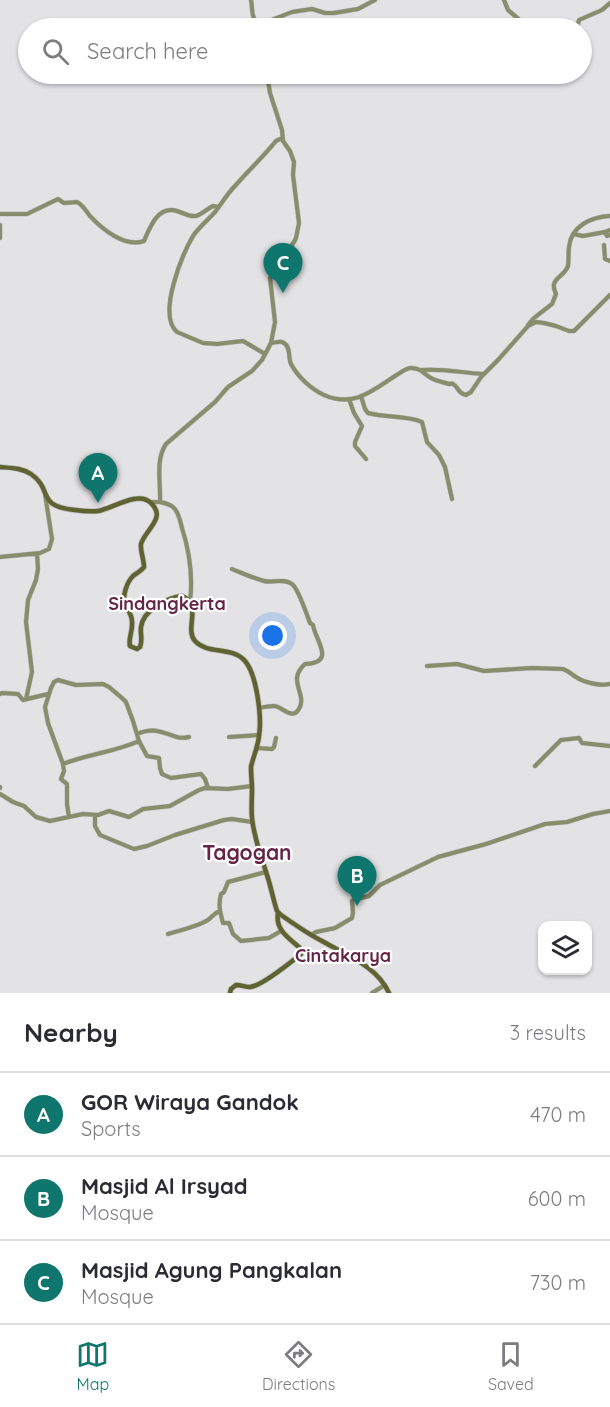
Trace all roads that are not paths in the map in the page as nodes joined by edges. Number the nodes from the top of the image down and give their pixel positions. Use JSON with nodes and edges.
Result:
{"nodes":[{"id":1,"x":251,"y":0,"type":"edge"},
{"id":2,"x":375,"y":0,"type":"edge"},
{"id":3,"x":504,"y":0,"type":"edge"},
{"id":4,"x":610,"y":3,"type":"edge"},
{"id":5,"x":253,"y":15,"type":"joint"},
{"id":6,"x":254,"y":18,"type":"edge"},
{"id":7,"x":276,"y":18,"type":"edge"},
{"id":8,"x":517,"y":18,"type":"edge"},
{"id":9,"x":581,"y":18,"type":"edge"},
{"id":10,"x":269,"y":84,"type":"edge"},
{"id":11,"x":282,"y":138,"type":"junction"},
{"id":12,"x":218,"y":207,"type":"junction"},
{"id":13,"x":0,"y":214,"type":"edge"},
{"id":14,"x":610,"y":216,"type":"edge"},
{"id":15,"x":0,"y":225,"type":"edge"},
{"id":16,"x":608,"y":231,"type":"edge"},
{"id":17,"x":573,"y":234,"type":"junction"},
{"id":18,"x":610,"y":235,"type":"edge"},
{"id":19,"x":0,"y":238,"type":"edge"},
{"id":20,"x":604,"y":245,"type":"dead end"},
{"id":21,"x":610,"y":261,"type":"edge"},
{"id":22,"x":610,"y":295,"type":"edge"},
{"id":23,"x":528,"y":326,"type":"junction"},
{"id":24,"x":271,"y":343,"type":"junction"},
{"id":25,"x":265,"y":354,"type":"junction"},
{"id":26,"x":421,"y":370,"type":"junction"},
{"id":27,"x":484,"y":374,"type":"junction"},
{"id":28,"x":361,"y":396,"type":"junction"},
{"id":29,"x":350,"y":399,"type":"junction"},
{"id":30,"x":366,"y":459,"type":"dead end"},
{"id":31,"x":0,"y":467,"type":"edge"},
{"id":32,"x":45,"y":494,"type":"junction"},
{"id":33,"x":452,"y":499,"type":"dead end"},
{"id":34,"x":151,"y":502,"type":"junction"},
{"id":35,"x":160,"y":502,"type":"junction"},
{"id":36,"x":38,"y":554,"type":"junction"},
{"id":37,"x":0,"y":557,"type":"edge"},
{"id":38,"x":232,"y":569,"type":"dead end"},
{"id":39,"x":190,"y":602,"type":"junction"},
{"id":40,"x":427,"y":666,"type":"dead end"},
{"id":41,"x":610,"y":684,"type":"edge"},
{"id":42,"x":48,"y":693,"type":"junction"},
{"id":43,"x":0,"y":694,"type":"edge"},
{"id":44,"x":26,"y":699,"type":"junction"},
{"id":45,"x":259,"y":708,"type":"junction"},
{"id":46,"x":137,"y":734,"type":"junction"},
{"id":47,"x":259,"y":735,"type":"junction"},
{"id":48,"x":189,"y":737,"type":"dead end"},
{"id":49,"x":230,"y":737,"type":"dead end"},
{"id":50,"x":276,"y":738,"type":"dead end"},
{"id":51,"x":139,"y":741,"type":"junction"},
{"id":52,"x":610,"y":746,"type":"edge"},
{"id":53,"x":257,"y":748,"type":"junction"},
{"id":54,"x":63,"y":764,"type":"junction"},
{"id":55,"x":536,"y":766,"type":"dead end"},
{"id":56,"x":252,"y":786,"type":"junction"},
{"id":57,"x":208,"y":789,"type":"junction"},
{"id":58,"x":0,"y":794,"type":"edge"},
{"id":59,"x":610,"y":811,"type":"edge"},
{"id":60,"x":95,"y":815,"type":"junction"},
{"id":61,"x":69,"y":817,"type":"junction"},
{"id":62,"x":252,"y":822,"type":"junction"},
{"id":63,"x":266,"y":872,"type":"junction"},
{"id":64,"x":220,"y":911,"type":"junction"},
{"id":65,"x":278,"y":913,"type":"junction"},
{"id":66,"x":281,"y":931,"type":"junction"},
{"id":67,"x":168,"y":934,"type":"dead end"},
{"id":68,"x":311,"y":935,"type":"junction"},
{"id":69,"x":385,"y":985,"type":"junction"},
{"id":70,"x":230,"y":993,"type":"edge"},
{"id":71,"x":372,"y":993,"type":"edge"},
{"id":72,"x":389,"y":993,"type":"edge"}],
"edges":[{"from":1,"to":5,"type":"street"},
{"from":2,"to":7,"type":"street"},
{"from":3,"to":8,"type":"street"},
{"from":4,"to":9,"type":"street"},
{"from":5,"to":6,"type":"street"},
{"from":10,"to":11,"type":"street"},
{"from":11,"to":12,"type":"street"},
{"from":11,"to":24,"type":"street"},
{"from":12,"to":13,"type":"street"},
{"from":12,"to":25,"type":"street"},
{"from":14,"to":17,"type":"street"},
{"from":15,"to":19,"type":"street"},
{"from":16,"to":17,"type":"street"},
{"from":16,"to":18,"type":"street"},
{"from":17,"to":23,"type":"street"},
{"from":20,"to":21,"type":"street"},
{"from":22,"to":23,"type":"street"},
{"from":23,"to":27,"type":"street"},
{"from":24,"to":25,"type":"street"},
{"from":24,"to":29,"type":"street"},
{"from":25,"to":35,"type":"street"},
{"from":26,"to":27,"type":"street"},
{"from":26,"to":27,"type":"street"},
{"from":26,"to":28,"type":"street"},
{"from":28,"to":29,"type":"street"},
{"from":28,"to":33,"type":"street"},
{"from":29,"to":30,"type":"street"},
{"from":31,"to":32,"type":"main road"},
{"from":32,"to":34,"type":"main road"},
{"from":32,"to":36,"type":"street"},
{"from":34,"to":35,"type":"street"},
{"from":34,"to":39,"type":"main road"},
{"from":35,"to":39,"type":"street"},
{"from":36,"to":37,"type":"street"},
{"from":36,"to":44,"type":"street"},
{"from":38,"to":45,"type":"street"},
{"from":39,"to":45,"type":"main road"},
{"from":40,"to":41,"type":"street"},
{"from":42,"to":44,"type":"street"},
{"from":42,"to":46,"type":"street"},
{"from":42,"to":54,"type":"street"},
{"from":43,"to":44,"type":"street"},
{"from":45,"to":47,"type":"main road"},
{"from":46,"to":48,"type":"street"},
{"from":46,"to":51,"type":"street"},
{"from":47,"to":49,"type":"street"},
{"from":47,"to":53,"type":"main road"},
{"from":50,"to":53,"type":"street"},
{"from":51,"to":54,"type":"street"},
{"from":51,"to":57,"type":"street"},
{"from":52,"to":55,"type":"street"},
{"from":53,"to":56,"type":"main road"},
{"from":54,"to":61,"type":"street"},
{"from":56,"to":57,"type":"street"},
{"from":56,"to":62,"type":"main road"},
{"from":57,"to":60,"type":"street"},
{"from":58,"to":61,"type":"street"},
{"from":59,"to":68,"type":"street"},
{"from":60,"to":61,"type":"street"},
{"from":60,"to":62,"type":"street"},
{"from":62,"to":63,"type":"main road"},
{"from":63,"to":64,"type":"street"},
{"from":63,"to":65,"type":"main road"},
{"from":64,"to":66,"type":"street"},
{"from":64,"to":67,"type":"street"},
{"from":65,"to":66,"type":"main road"},
{"from":65,"to":68,"type":"main road"},
{"from":66,"to":70,"type":"main road"},
{"from":68,"to":69,"type":"main road"},
{"from":69,"to":71,"type":"street"},
{"from":69,"to":72,"type":"main road"}]}
